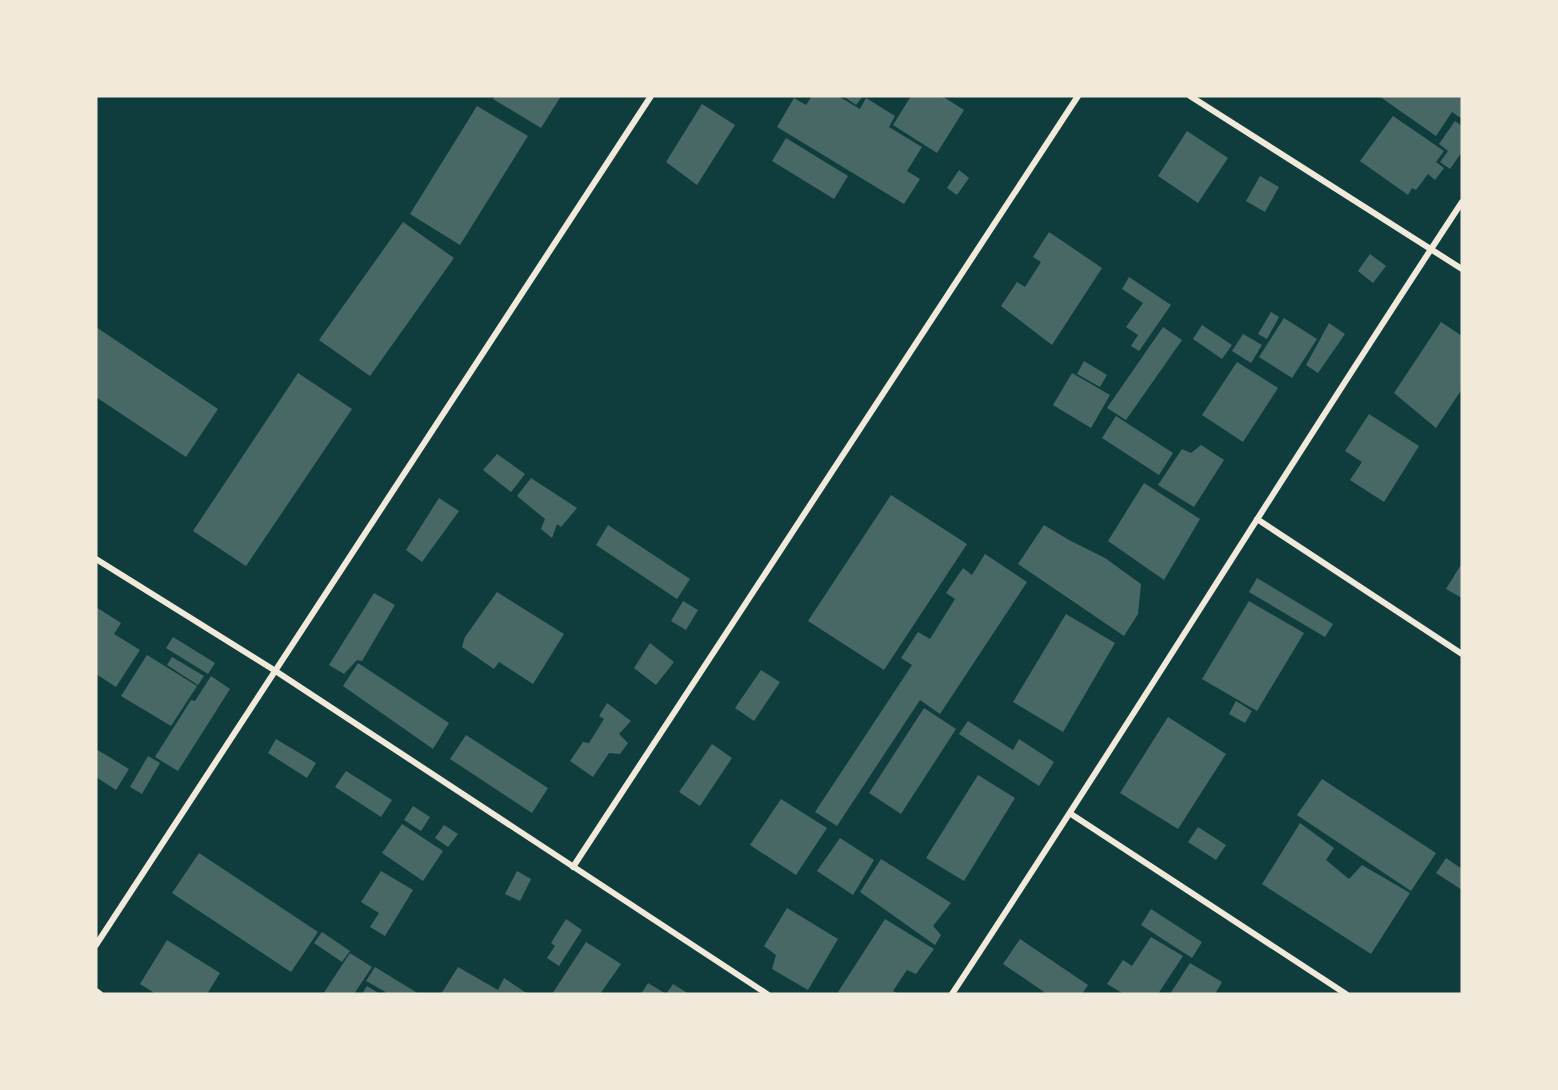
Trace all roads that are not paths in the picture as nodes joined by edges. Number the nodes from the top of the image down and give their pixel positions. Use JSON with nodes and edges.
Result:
{"nodes":[{"id":1,"x":651,"y":96,"type":"edge"},
{"id":2,"x":1078,"y":96,"type":"edge"},
{"id":3,"x":1190,"y":96,"type":"edge"},
{"id":4,"x":1462,"y":202,"type":"edge"},
{"id":5,"x":1431,"y":249,"type":"junction"},
{"id":6,"x":1462,"y":269,"type":"edge"},
{"id":7,"x":1257,"y":519,"type":"junction"},
{"id":8,"x":96,"y":559,"type":"edge"},
{"id":9,"x":1462,"y":654,"type":"edge"},
{"id":10,"x":274,"y":670,"type":"junction"},
{"id":11,"x":1071,"y":814,"type":"junction"},
{"id":12,"x":573,"y":867,"type":"junction"},
{"id":13,"x":96,"y":945,"type":"edge"},
{"id":14,"x":96,"y":991,"type":"edge"},
{"id":15,"x":100,"y":994,"type":"edge"},
{"id":16,"x":767,"y":994,"type":"edge"},
{"id":17,"x":952,"y":994,"type":"edge"},
{"id":18,"x":1346,"y":994,"type":"edge"}],
"edges":[{"from":1,"to":10,"type":"street"},
{"from":2,"to":12,"type":"street"},
{"from":3,"to":5,"type":"street"},
{"from":4,"to":5,"type":"street"},
{"from":5,"to":6,"type":"street"},
{"from":5,"to":7,"type":"street"},
{"from":7,"to":9,"type":"street"},
{"from":7,"to":11,"type":"street"},
{"from":8,"to":10,"type":"street"},
{"from":10,"to":12,"type":"street"},
{"from":10,"to":13,"type":"street"},
{"from":11,"to":17,"type":"street"},
{"from":11,"to":18,"type":"street"},
{"from":12,"to":16,"type":"street"},
{"from":14,"to":15,"type":"street"}]}
